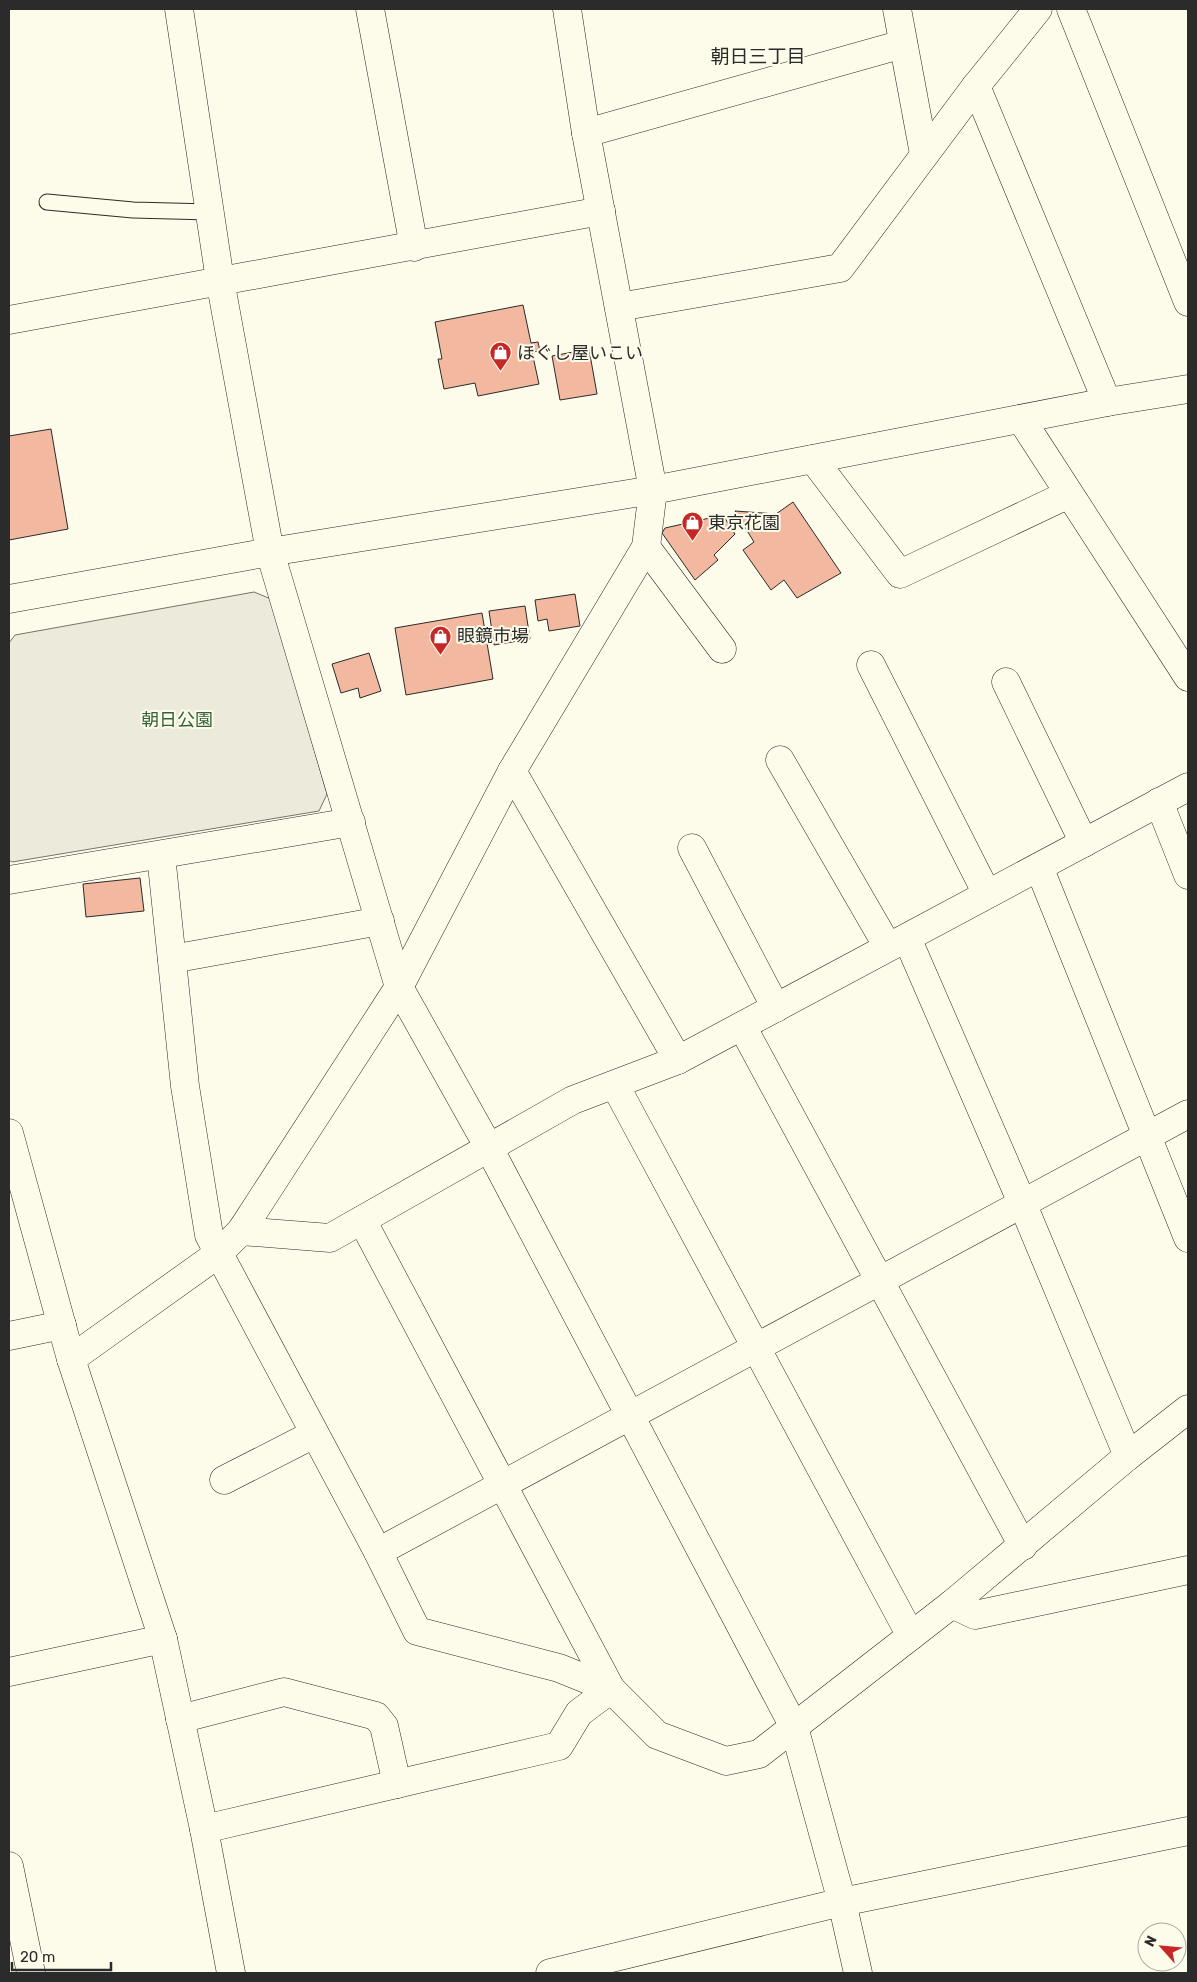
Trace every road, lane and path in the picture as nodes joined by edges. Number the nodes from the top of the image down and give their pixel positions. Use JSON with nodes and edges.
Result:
{"nodes":[{"id":1,"x":180,"y":9,"type":"edge"},
{"id":2,"x":370,"y":9,"type":"edge"},
{"id":3,"x":566,"y":9,"type":"edge"},
{"id":4,"x":897,"y":9,"type":"edge"},
{"id":5,"x":1038,"y":9,"type":"edge"},
{"id":6,"x":1072,"y":9,"type":"edge"},
{"id":7,"x":903,"y":44,"type":"junction"},
{"id":8,"x":976,"y":86,"type":"junction"},
{"id":9,"x":586,"y":133,"type":"junction"},
{"id":10,"x":924,"y":154,"type":"junction"},
{"id":11,"x":47,"y":202,"type":"dead end"},
{"id":12,"x":601,"y":211,"type":"junction"},
{"id":13,"x":210,"y":212,"type":"junction"},
{"id":14,"x":414,"y":247,"type":"junction"},
{"id":15,"x":220,"y":280,"type":"junction"},
{"id":16,"x":1188,"y":302,"type":"edge"},
{"id":17,"x":619,"y":307,"type":"junction"},
{"id":18,"x":9,"y":320,"type":"edge"},
{"id":19,"x":1188,"y":389,"type":"edge"},
{"id":20,"x":1107,"y":402,"type":"junction"},
{"id":21,"x":1020,"y":419,"type":"junction"},
{"id":22,"x":813,"y":459,"type":"junction"},
{"id":23,"x":653,"y":490,"type":"junction"},
{"id":24,"x":1069,"y":494,"type":"junction"},
{"id":25,"x":646,"y":547,"type":"junction"},
{"id":26,"x":270,"y":552,"type":"junction"},
{"id":27,"x":9,"y":599,"type":"edge"},
{"id":28,"x":722,"y":649,"type":"dead end"},
{"id":29,"x":871,"y":665,"type":"dead end"},
{"id":30,"x":1188,"y":676,"type":"edge"},
{"id":31,"x":1006,"y":682,"type":"dead end"},
{"id":32,"x":780,"y":760,"type":"dead end"},
{"id":33,"x":512,"y":771,"type":"junction"},
{"id":34,"x":1188,"y":787,"type":"edge"},
{"id":35,"x":1159,"y":802,"type":"junction"},
{"id":36,"x":351,"y":822,"type":"junction"},
{"id":37,"x":1084,"y":842,"type":"junction"},
{"id":38,"x":692,"y":848,"type":"dead end"},
{"id":39,"x":161,"y":855,"type":"junction"},
{"id":40,"x":1039,"y":867,"type":"junction"},
{"id":41,"x":1188,"y":875,"type":"edge"},
{"id":42,"x":9,"y":880,"type":"edge"},
{"id":43,"x":987,"y":894,"type":"junction"},
{"id":44,"x":380,"y":921,"type":"junction"},
{"id":45,"x":898,"y":942,"type":"junction"},
{"id":46,"x":172,"y":959,"type":"junction"},
{"id":47,"x":399,"y":987,"type":"junction"},
{"id":48,"x":776,"y":1008,"type":"junction"},
{"id":49,"x":742,"y":1026,"type":"junction"},
{"id":50,"x":678,"y":1060,"type":"junction"},
{"id":51,"x":615,"y":1085,"type":"junction"},
{"id":52,"x":1188,"y":1114,"type":"edge"},
{"id":53,"x":9,"y":1133,"type":"edge"},
{"id":54,"x":1148,"y":1136,"type":"junction"},
{"id":55,"x":488,"y":1146,"type":"junction"},
{"id":56,"x":1023,"y":1205,"type":"junction"},
{"id":57,"x":362,"y":1220,"type":"junction"},
{"id":58,"x":241,"y":1231,"type":"junction"},
{"id":59,"x":1188,"y":1238,"type":"edge"},
{"id":60,"x":218,"y":1254,"type":"junction"},
{"id":61,"x":882,"y":1282,"type":"junction"},
{"id":62,"x":62,"y":1325,"type":"junction"},
{"id":63,"x":9,"y":1336,"type":"edge"},
{"id":64,"x":755,"y":1349,"type":"junction"},
{"id":65,"x":71,"y":1359,"type":"junction"},
{"id":66,"x":1188,"y":1410,"type":"edge"},
{"id":67,"x":630,"y":1417,"type":"junction"},
{"id":68,"x":314,"y":1434,"type":"junction"},
{"id":69,"x":1128,"y":1456,"type":"junction"},
{"id":70,"x":224,"y":1480,"type":"dead end"},
{"id":71,"x":503,"y":1483,"type":"junction"},
{"id":72,"x":1023,"y":1546,"type":"junction"},
{"id":73,"x":378,"y":1552,"type":"junction"},
{"id":74,"x":1188,"y":1570,"type":"edge"},
{"id":75,"x":952,"y":1604,"type":"junction"},
{"id":76,"x":911,"y":1636,"type":"junction"},
{"id":77,"x":162,"y":1639,"type":"junction"},
{"id":78,"x":10,"y":1667,"type":"edge"},
{"id":79,"x":611,"y":1689,"type":"junction"},
{"id":80,"x":180,"y":1719,"type":"junction"},
{"id":81,"x":794,"y":1727,"type":"junction"},
{"id":82,"x":397,"y":1784,"type":"junction"},
{"id":83,"x":204,"y":1829,"type":"junction"},
{"id":84,"x":1188,"y":1831,"type":"edge"},
{"id":85,"x":9,"y":1866,"type":"edge"},
{"id":86,"x":842,"y":1902,"type":"junction"},
{"id":87,"x":31,"y":1973,"type":"edge"},
{"id":88,"x":231,"y":1973,"type":"edge"},
{"id":89,"x":550,"y":1973,"type":"edge"},
{"id":90,"x":858,"y":1973,"type":"edge"}],
"edges":[{"from":1,"to":13,"type":"street"},
{"from":2,"to":14,"type":"street"},
{"from":3,"to":9,"type":"street"},
{"from":4,"to":7,"type":"street"},
{"from":5,"to":8,"type":"street"},
{"from":6,"to":16,"type":"street"},
{"from":7,"to":9,"type":"street"},
{"from":7,"to":10,"type":"street"},
{"from":8,"to":10,"type":"street"},
{"from":8,"to":20,"type":"street"},
{"from":9,"to":12,"type":"street"},
{"from":10,"to":17,"type":"street"},
{"from":11,"to":13,"type":"lane"},
{"from":12,"to":14,"type":"street"},
{"from":12,"to":17,"type":"street"},
{"from":13,"to":15,"type":"street"},
{"from":14,"to":15,"type":"street"},
{"from":15,"to":18,"type":"street"},
{"from":15,"to":26,"type":"street"},
{"from":17,"to":23,"type":"street"},
{"from":19,"to":20,"type":"street"},
{"from":20,"to":21,"type":"street"},
{"from":21,"to":22,"type":"street"},
{"from":21,"to":24,"type":"street"},
{"from":22,"to":23,"type":"street"},
{"from":22,"to":24,"type":"street"},
{"from":23,"to":25,"type":"street"},
{"from":23,"to":26,"type":"street"},
{"from":24,"to":30,"type":"street"},
{"from":25,"to":28,"type":"street"},
{"from":25,"to":33,"type":"street"},
{"from":26,"to":27,"type":"street"},
{"from":26,"to":36,"type":"street"},
{"from":29,"to":43,"type":"street"},
{"from":31,"to":37,"type":"street"},
{"from":32,"to":45,"type":"street"},
{"from":33,"to":47,"type":"street"},
{"from":33,"to":50,"type":"street"},
{"from":34,"to":35,"type":"street"},
{"from":35,"to":37,"type":"street"},
{"from":35,"to":41,"type":"street"},
{"from":36,"to":39,"type":"street"},
{"from":36,"to":44,"type":"street"},
{"from":37,"to":40,"type":"street"},
{"from":38,"to":48,"type":"street"},
{"from":39,"to":42,"type":"street"},
{"from":39,"to":46,"type":"street"},
{"from":40,"to":43,"type":"street"},
{"from":40,"to":54,"type":"street"},
{"from":43,"to":45,"type":"street"},
{"from":44,"to":46,"type":"street"},
{"from":44,"to":47,"type":"street"},
{"from":45,"to":48,"type":"street"},
{"from":45,"to":56,"type":"street"},
{"from":46,"to":60,"type":"street"},
{"from":47,"to":55,"type":"street"},
{"from":47,"to":58,"type":"street"},
{"from":48,"to":49,"type":"street"},
{"from":49,"to":50,"type":"street"},
{"from":49,"to":61,"type":"street"},
{"from":50,"to":51,"type":"street"},
{"from":51,"to":55,"type":"street"},
{"from":51,"to":64,"type":"street"},
{"from":52,"to":54,"type":"street"},
{"from":53,"to":62,"type":"street"},
{"from":54,"to":56,"type":"street"},
{"from":54,"to":59,"type":"street"},
{"from":55,"to":57,"type":"street"},
{"from":55,"to":67,"type":"street"},
{"from":56,"to":61,"type":"street"},
{"from":56,"to":69,"type":"street"},
{"from":57,"to":58,"type":"street"},
{"from":57,"to":71,"type":"street"},
{"from":58,"to":60,"type":"street"},
{"from":60,"to":65,"type":"street"},
{"from":60,"to":68,"type":"street"},
{"from":61,"to":64,"type":"street"},
{"from":61,"to":72,"type":"street"},
{"from":62,"to":63,"type":"street"},
{"from":62,"to":65,"type":"street"},
{"from":64,"to":67,"type":"street"},
{"from":64,"to":76,"type":"street"},
{"from":65,"to":77,"type":"street"},
{"from":66,"to":69,"type":"street"},
{"from":67,"to":71,"type":"street"},
{"from":67,"to":81,"type":"street"},
{"from":68,"to":70,"type":"street"},
{"from":68,"to":73,"type":"street"},
{"from":69,"to":72,"type":"street"},
{"from":71,"to":73,"type":"street"},
{"from":71,"to":79,"type":"street"},
{"from":72,"to":75,"type":"street"},
{"from":73,"to":79,"type":"street"},
{"from":74,"to":75,"type":"street"},
{"from":75,"to":76,"type":"street"},
{"from":76,"to":81,"type":"street"},
{"from":77,"to":78,"type":"street"},
{"from":77,"to":80,"type":"street"},
{"from":79,"to":81,"type":"street"},
{"from":79,"to":82,"type":"street"},
{"from":80,"to":82,"type":"street"},
{"from":80,"to":83,"type":"street"},
{"from":81,"to":86,"type":"street"},
{"from":82,"to":83,"type":"street"},
{"from":83,"to":88,"type":"street"},
{"from":84,"to":86,"type":"street"},
{"from":85,"to":87,"type":"street"},
{"from":86,"to":89,"type":"street"},
{"from":86,"to":90,"type":"street"}]}
